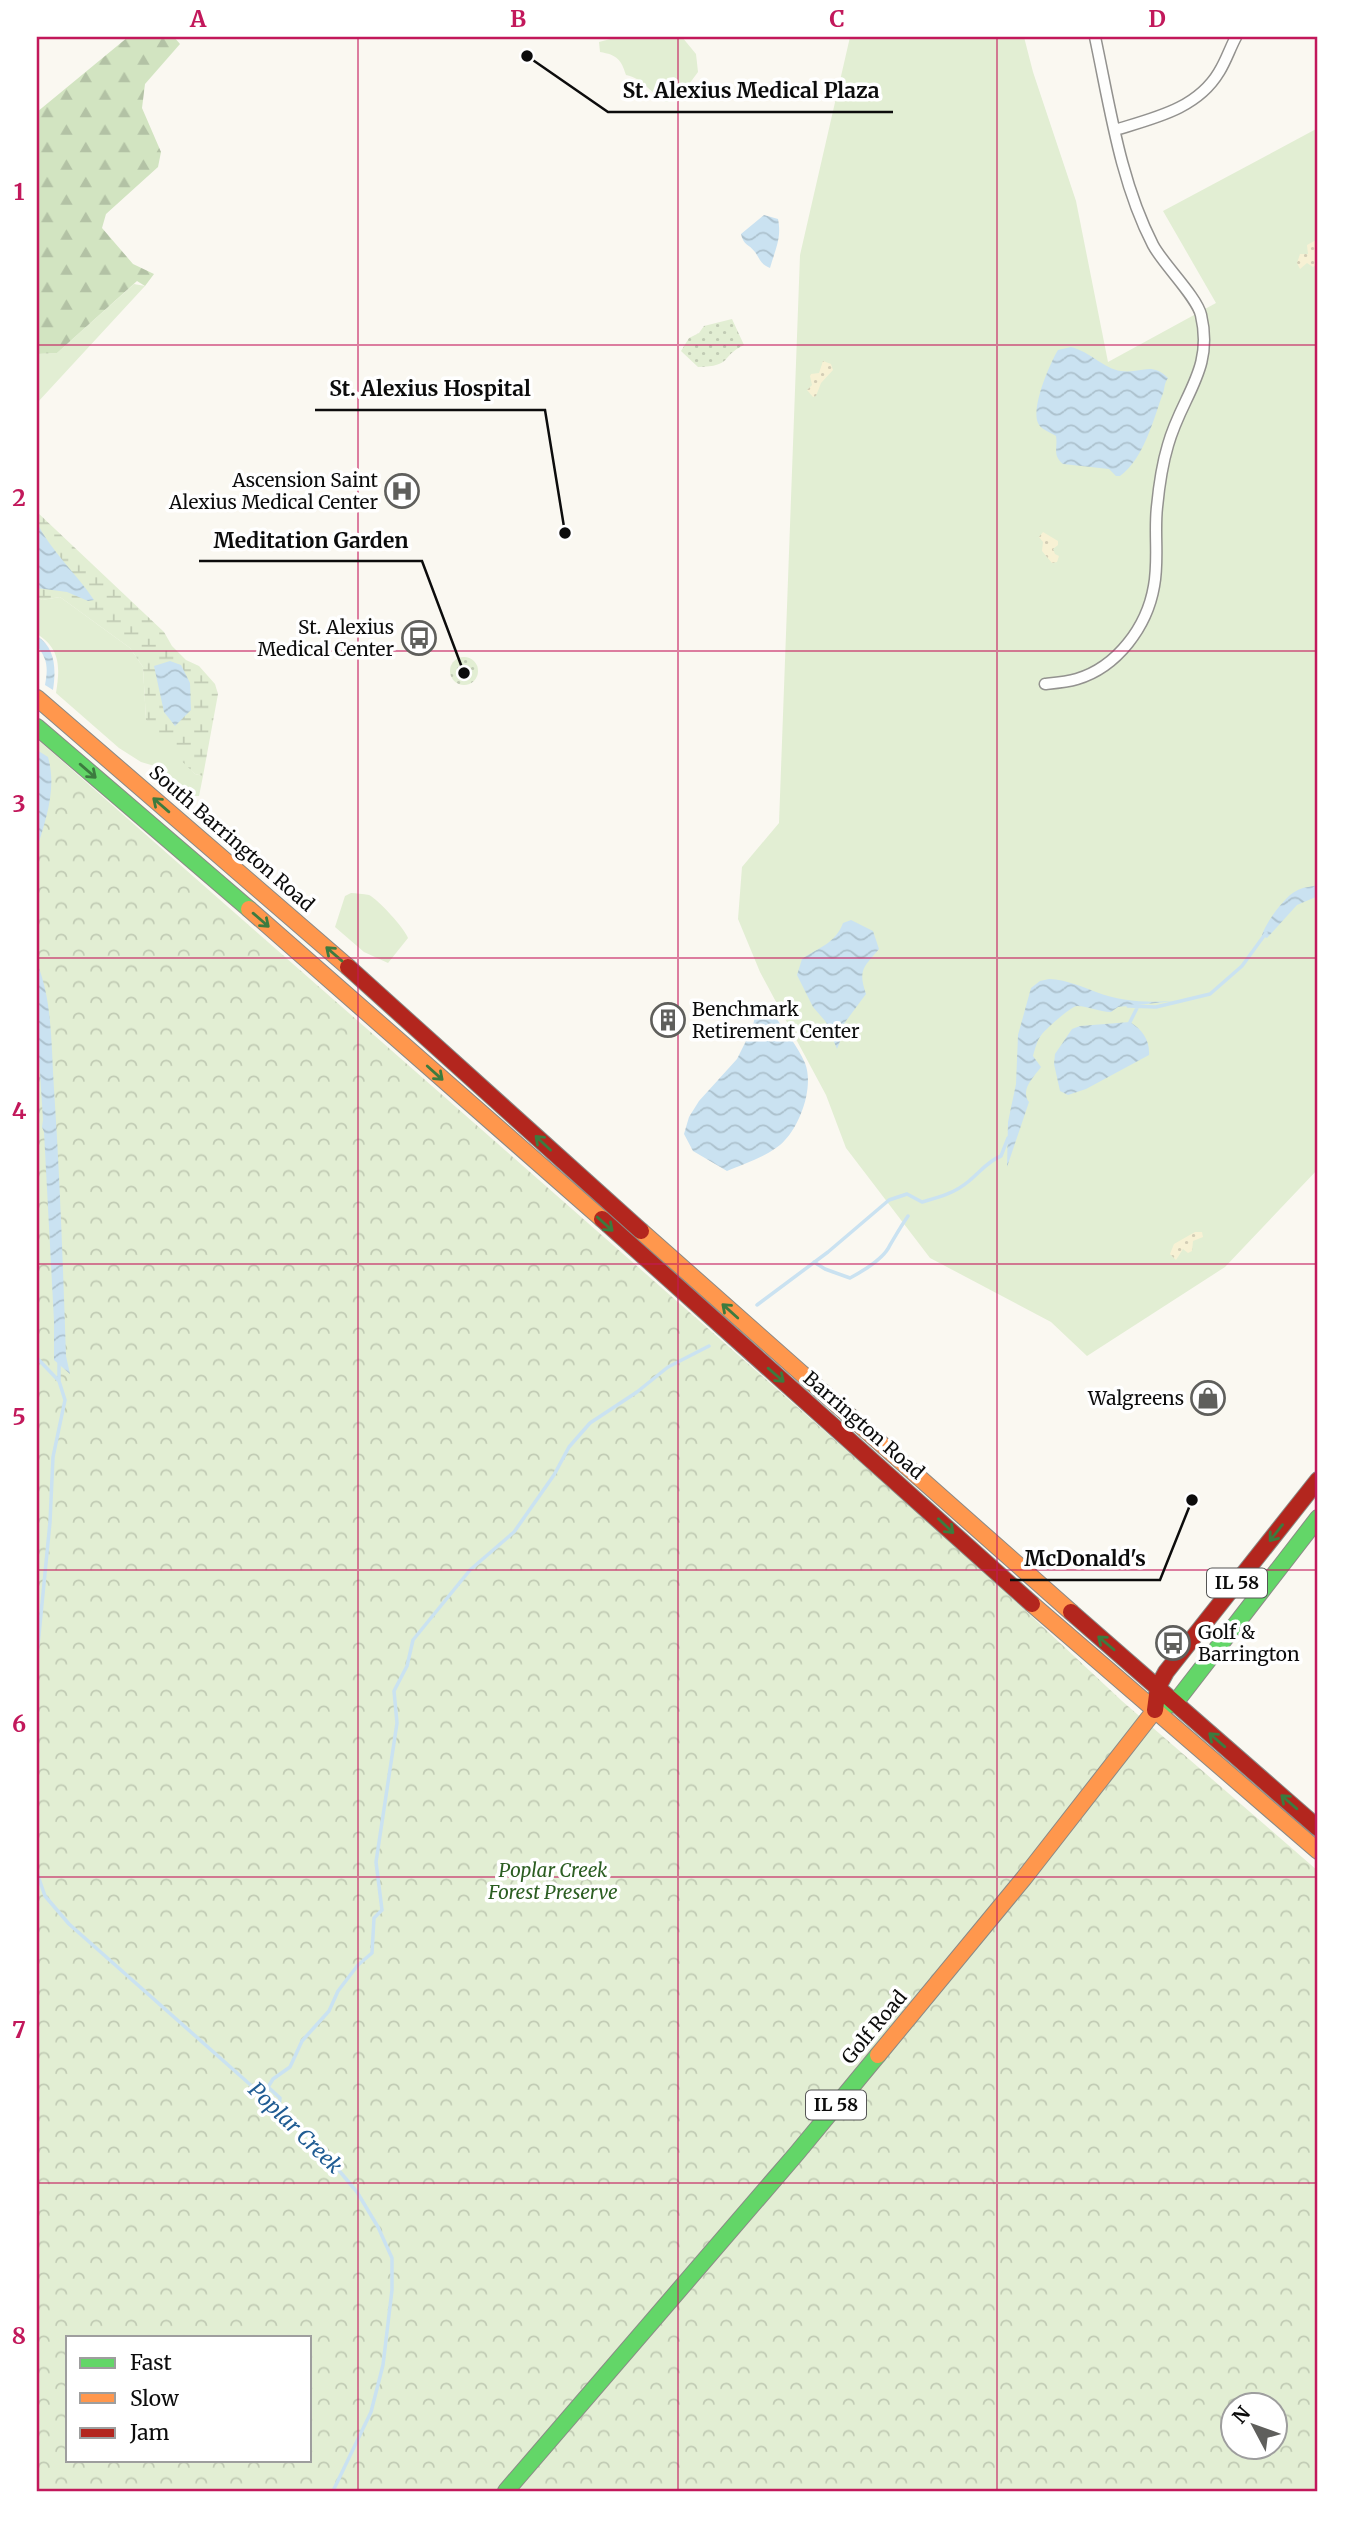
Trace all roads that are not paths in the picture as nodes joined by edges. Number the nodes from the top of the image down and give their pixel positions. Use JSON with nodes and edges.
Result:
{"nodes":[{"id":1,"x":1095,"y":37,"type":"edge"},
{"id":2,"x":1236,"y":37,"type":"edge"},
{"id":3,"x":1115,"y":130,"type":"junction"},
{"id":4,"x":1045,"y":684,"type":"dead end"},
{"id":5,"x":37,"y":698,"type":"edge"},
{"id":6,"x":37,"y":727,"type":"edge"},
{"id":7,"x":399,"y":1011,"type":"joint"},
{"id":8,"x":1318,"y":1480,"type":"edge"},
{"id":9,"x":1318,"y":1518,"type":"edge"},
{"id":10,"x":1158,"y":1687,"type":"junction"},
{"id":11,"x":1175,"y":1703,"type":"junction"},
{"id":12,"x":1155,"y":1710,"type":"junction"},
{"id":13,"x":1318,"y":1828,"type":"edge"},
{"id":14,"x":1318,"y":1851,"type":"edge"},
{"id":15,"x":506,"y":2491,"type":"edge"}],
"edges":[{"from":1,"to":3,"type":"street"},
{"from":2,"to":3,"type":"street"},
{"from":3,"to":4,"type":"street"},
{"from":7,"to":5,"type":"main road","name":"South Barrington Road","one_way":true},
{"from":6,"to":12,"type":"main road","name":"Barrington Road","one_way":true},
{"from":10,"to":7,"type":"main road","name":"Barrington Road","one_way":true},
{"from":8,"to":10,"type":"main road","number":"IL 58","one_way":true},
{"from":9,"to":11,"type":"main road","number":"IL 58"},
{"from":10,"to":11,"type":"main road","name":"Barrington Road"},
{"from":10,"to":12,"type":"main road","number":"IL 58"},
{"from":11,"to":12,"type":"main road"},
{"from":13,"to":11,"type":"main road","name":"Barrington Road","one_way":true},
{"from":12,"to":14,"type":"main road","name":"Barrington Road"},
{"from":12,"to":15,"type":"main road","name":"Golf Road","number":"IL 58"}]}
